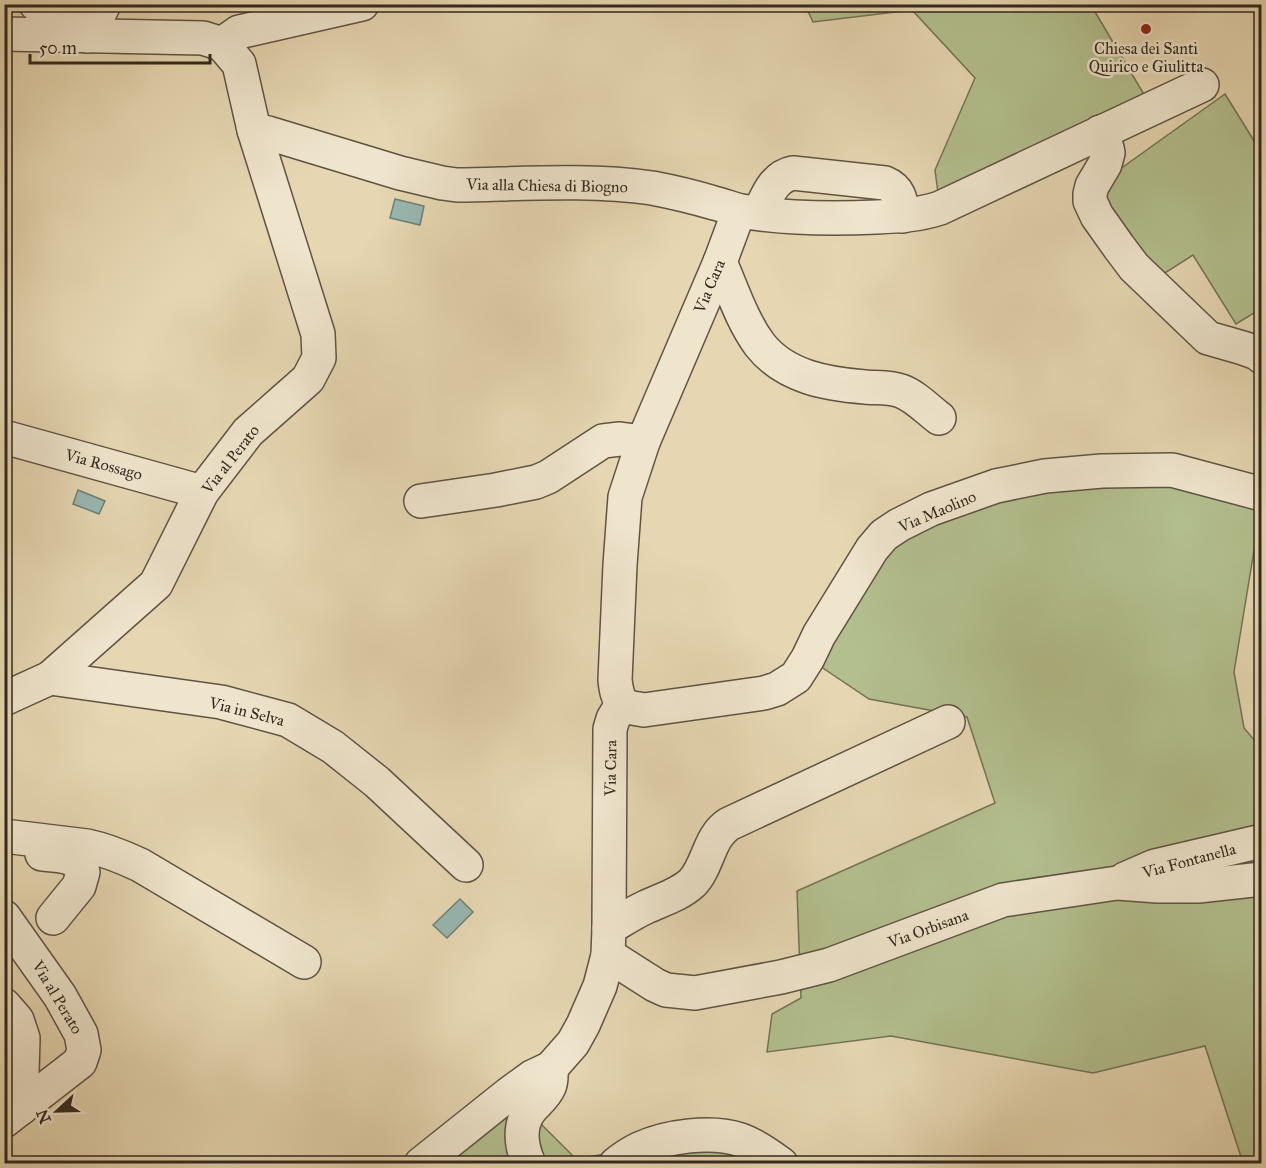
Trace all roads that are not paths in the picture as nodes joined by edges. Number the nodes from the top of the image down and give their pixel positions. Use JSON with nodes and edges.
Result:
{"nodes":[{"id":1,"x":36,"y":4,"type":"edge"},
{"id":2,"x":362,"y":4,"type":"edge"},
{"id":3,"x":96,"y":14,"type":"edge"},
{"id":4,"x":4,"y":34,"type":"edge"},
{"id":5,"x":222,"y":44,"type":"junction"},
{"id":6,"x":1202,"y":85,"type":"dead end"},
{"id":7,"x":254,"y":130,"type":"junction"},
{"id":8,"x":1100,"y":132,"type":"junction"},
{"id":9,"x":749,"y":212,"type":"junction"},
{"id":10,"x":903,"y":216,"type":"junction"},
{"id":11,"x":720,"y":262,"type":"junction"},
{"id":12,"x":1262,"y":357,"type":"edge"},
{"id":13,"x":939,"y":418,"type":"dead end"},
{"id":14,"x":4,"y":437,"type":"edge"},
{"id":15,"x":643,"y":442,"type":"junction"},
{"id":16,"x":202,"y":492,"type":"junction"},
{"id":17,"x":1262,"y":494,"type":"edge"},
{"id":18,"x":421,"y":501,"type":"dead end"},
{"id":19,"x":50,"y":678,"type":"junction"},
{"id":20,"x":4,"y":699,"type":"edge"},
{"id":21,"x":622,"y":704,"type":"junction"},
{"id":22,"x":948,"y":722,"type":"dead end"},
{"id":23,"x":4,"y":836,"type":"edge"},
{"id":24,"x":1262,"y":841,"type":"edge"},
{"id":25,"x":4,"y":850,"type":"edge"},
{"id":26,"x":466,"y":865,"type":"dead end"},
{"id":27,"x":1262,"y":879,"type":"edge"},
{"id":28,"x":1117,"y":883,"type":"junction"},
{"id":29,"x":4,"y":916,"type":"edge"},
{"id":30,"x":53,"y":918,"type":"dead end"},
{"id":31,"x":609,"y":942,"type":"junction"},
{"id":32,"x":304,"y":962,"type":"dead end"},
{"id":33,"x":4,"y":1005,"type":"edge"},
{"id":34,"x":552,"y":1068,"type":"junction"},
{"id":35,"x":13,"y":1115,"type":"edge"},
{"id":36,"x":421,"y":1164,"type":"edge"},
{"id":37,"x":529,"y":1164,"type":"edge"},
{"id":38,"x":616,"y":1164,"type":"edge"},
{"id":39,"x":781,"y":1164,"type":"edge"}],
"edges":[{"from":1,"to":3,"type":"street"},
{"from":2,"to":5,"type":"street"},
{"from":3,"to":4,"type":"street"},
{"from":3,"to":5,"type":"street"},
{"from":5,"to":7,"type":"street"},
{"from":6,"to":8,"type":"street","name":"Via alla Chiesa di Biogno"},
{"from":7,"to":9,"type":"street","name":"Via alla Chiesa di Biogno"},
{"from":7,"to":16,"type":"street","name":"Via al Perato"},
{"from":8,"to":10,"type":"street","name":"Via alla Chiesa di Biogno"},
{"from":8,"to":12,"type":"street"},
{"from":9,"to":10,"type":"street","name":"Via alla Chiesa di Biogno"},
{"from":9,"to":10,"type":"street","name":"Via Cara"},
{"from":9,"to":11,"type":"street","name":"Via Cara"},
{"from":11,"to":13,"type":"street"},
{"from":11,"to":15,"type":"street","name":"Via Cara"},
{"from":14,"to":16,"type":"street","name":"Via Rossago"},
{"from":15,"to":18,"type":"street"},
{"from":15,"to":21,"type":"street","name":"Via Cara"},
{"from":16,"to":19,"type":"street","name":"Via al Perato"},
{"from":17,"to":21,"type":"street","name":"Via Maolino"},
{"from":19,"to":20,"type":"street","name":"Via al Perato"},
{"from":19,"to":26,"type":"street","name":"Via in Selva"},
{"from":21,"to":31,"type":"street","name":"Via Cara"},
{"from":22,"to":31,"type":"street"},
{"from":23,"to":32,"type":"street"},
{"from":24,"to":28,"type":"street","name":"Via Fontanella"},
{"from":25,"to":30,"type":"street"},
{"from":27,"to":28,"type":"street","name":"Via Orbisana"},
{"from":28,"to":31,"type":"street","name":"Via Orbisana"},
{"from":29,"to":35,"type":"street","name":"Via al Perato"},
{"from":31,"to":34,"type":"street","name":"Via Cara"},
{"from":33,"to":35,"type":"street"},
{"from":34,"to":36,"type":"street","name":"Via Cara"},
{"from":34,"to":37,"type":"street"},
{"from":38,"to":39,"type":"street"}]}
